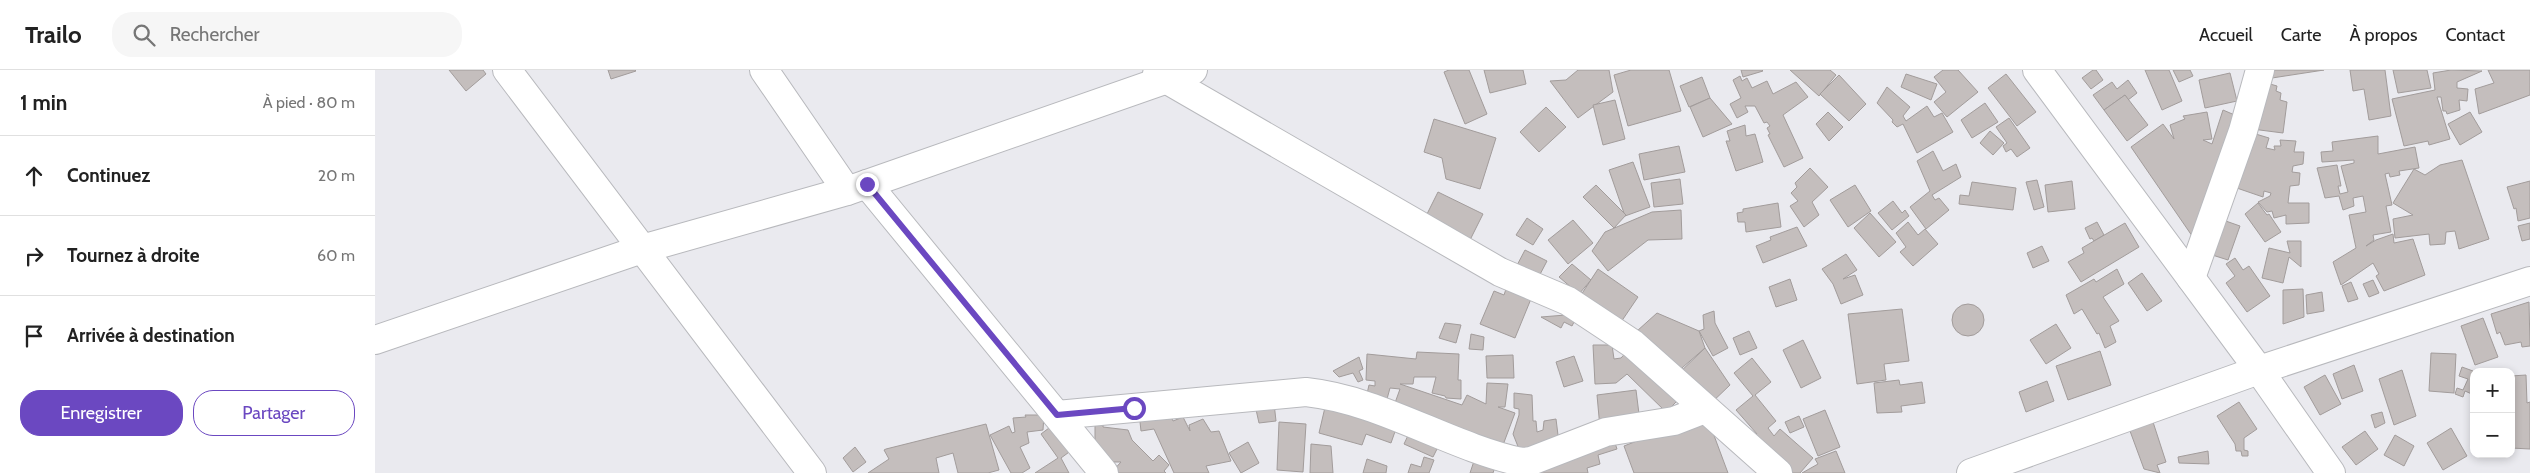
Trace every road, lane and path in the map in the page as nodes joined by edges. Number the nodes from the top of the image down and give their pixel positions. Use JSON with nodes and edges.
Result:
{"nodes":[{"id":1,"x":507,"y":70,"type":"edge"},
{"id":2,"x":764,"y":70,"type":"edge"},
{"id":3,"x":2037,"y":70,"type":"edge"},
{"id":4,"x":2260,"y":70,"type":"edge"},
{"id":5,"x":1170,"y":73,"type":"edge"},
{"id":6,"x":857,"y":187,"type":"junction"},
{"id":7,"x":643,"y":249,"type":"junction"},
{"id":8,"x":2191,"y":278,"type":"junction"},
{"id":9,"x":2530,"y":281,"type":"edge"},
{"id":10,"x":375,"y":340,"type":"edge"},
{"id":11,"x":2259,"y":370,"type":"junction"},
{"id":12,"x":1705,"y":409,"type":"junction"},
{"id":13,"x":1057,"y":415,"type":"junction"},
{"id":14,"x":812,"y":473,"type":"edge"},
{"id":15,"x":1104,"y":473,"type":"edge"},
{"id":16,"x":1778,"y":473,"type":"edge"},
{"id":17,"x":1971,"y":473,"type":"edge"},
{"id":18,"x":2331,"y":473,"type":"edge"}],
"edges":[{"from":1,"to":7,"type":"street"},
{"from":2,"to":6,"type":"street"},
{"from":3,"to":8,"type":"street"},
{"from":4,"to":8,"type":"street"},
{"from":5,"to":6,"type":"street"},
{"from":5,"to":12,"type":"street"},
{"from":6,"to":7,"type":"street"},
{"from":6,"to":13,"type":"street"},
{"from":7,"to":10,"type":"street"},
{"from":7,"to":14,"type":"street"},
{"from":8,"to":11,"type":"street"},
{"from":9,"to":11,"type":"street"},
{"from":11,"to":17,"type":"street"},
{"from":11,"to":18,"type":"street"},
{"from":12,"to":13,"type":"street"},
{"from":12,"to":16,"type":"street"},
{"from":13,"to":15,"type":"street"}]}
